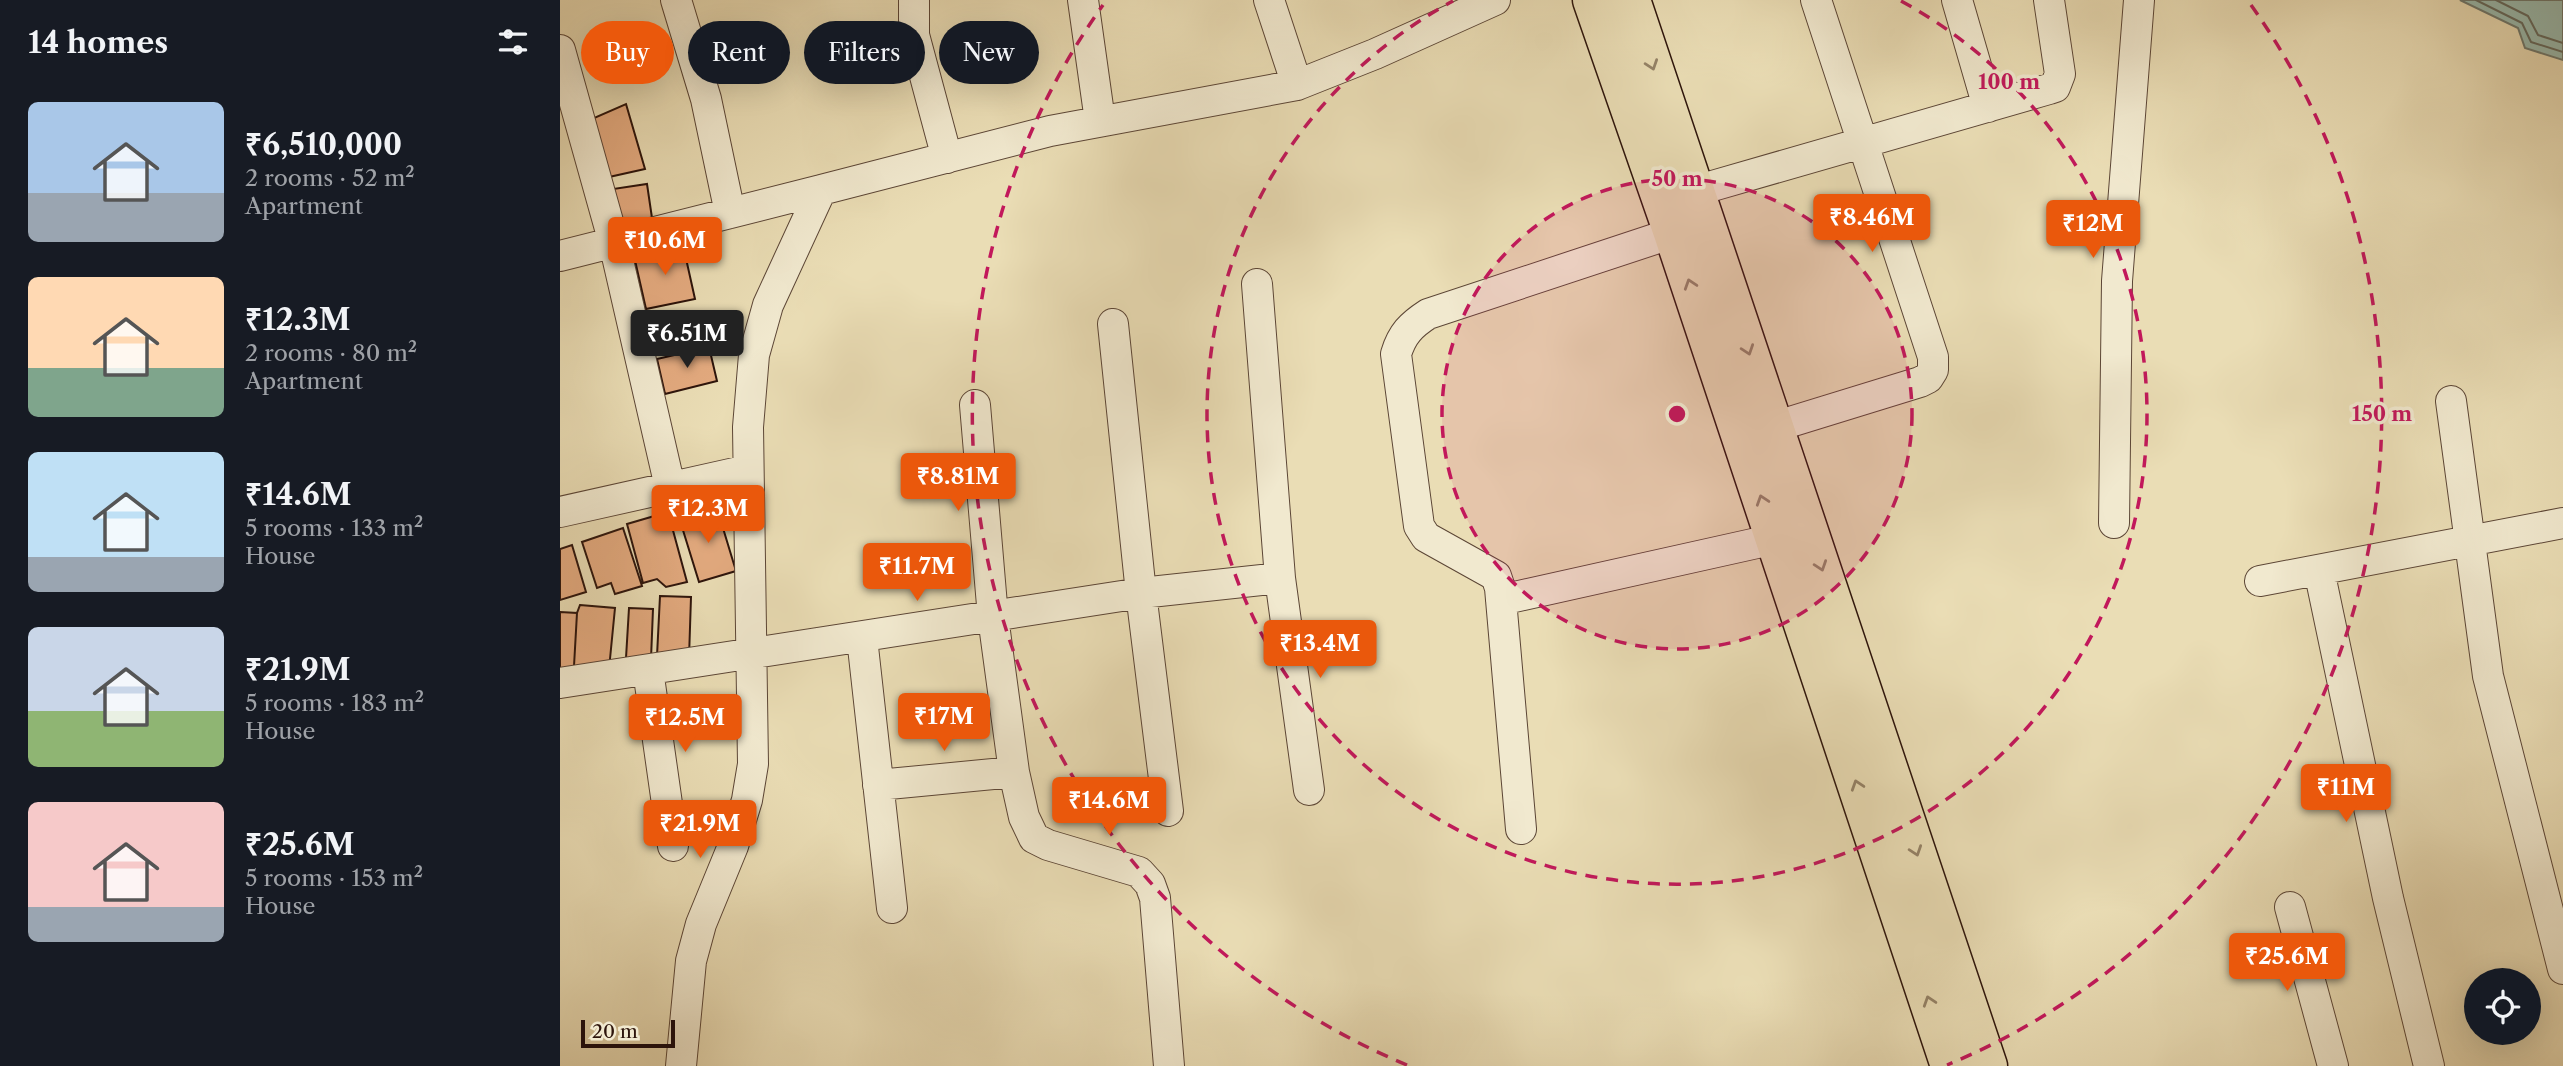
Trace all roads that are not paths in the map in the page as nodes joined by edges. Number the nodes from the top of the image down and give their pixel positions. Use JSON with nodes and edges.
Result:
{"nodes":[{"id":1,"x":676,"y":0,"type":"edge"},
{"id":2,"x":914,"y":0,"type":"edge"},
{"id":3,"x":1083,"y":0,"type":"edge"},
{"id":4,"x":1269,"y":0,"type":"edge"},
{"id":5,"x":1495,"y":0,"type":"edge"},
{"id":6,"x":1592,"y":0,"type":"edge"},
{"id":7,"x":1631,"y":0,"type":"edge"},
{"id":8,"x":1816,"y":0,"type":"edge"},
{"id":9,"x":1957,"y":0,"type":"edge"},
{"id":10,"x":2049,"y":0,"type":"edge"},
{"id":11,"x":2139,"y":0,"type":"edge"},
{"id":12,"x":560,"y":50,"type":"edge"},
{"id":13,"x":1297,"y":85,"type":"junction"},
{"id":14,"x":1989,"y":107,"type":"junction"},
{"id":15,"x":1100,"y":121,"type":"junction"},
{"id":16,"x":1863,"y":143,"type":"junction"},
{"id":17,"x":947,"y":158,"type":"junction"},
{"id":18,"x":821,"y":190,"type":"junction"},
{"id":19,"x":1695,"y":191,"type":"junction"},
{"id":20,"x":730,"y":213,"type":"junction"},
{"id":21,"x":1673,"y":233,"type":"junction"},
{"id":22,"x":614,"y":243,"type":"junction"},
{"id":23,"x":560,"y":257,"type":"edge"},
{"id":24,"x":1257,"y":284,"type":"dead end"},
{"id":25,"x":1113,"y":324,"type":"dead end"},
{"id":26,"x":2451,"y":401,"type":"dead end"},
{"id":27,"x":975,"y":405,"type":"dead end"},
{"id":28,"x":1774,"y":427,"type":"junction"},
{"id":29,"x":748,"y":470,"type":"junction"},
{"id":30,"x":670,"y":487,"type":"junction"},
{"id":31,"x":560,"y":512,"type":"edge"},
{"id":32,"x":2113,"y":523,"type":"dead end"},
{"id":33,"x":2563,"y":523,"type":"edge"},
{"id":34,"x":1775,"y":539,"type":"junction"},
{"id":35,"x":2469,"y":541,"type":"junction"},
{"id":36,"x":2319,"y":570,"type":"junction"},
{"id":37,"x":1280,"y":578,"type":"junction"},
{"id":38,"x":2260,"y":581,"type":"dead end"},
{"id":39,"x":1141,"y":593,"type":"junction"},
{"id":40,"x":1501,"y":600,"type":"junction"},
{"id":41,"x":993,"y":617,"type":"junction"},
{"id":42,"x":862,"y":638,"type":"junction"},
{"id":43,"x":751,"y":655,"type":"junction"},
{"id":44,"x":648,"y":670,"type":"junction"},
{"id":45,"x":560,"y":683,"type":"edge"},
{"id":46,"x":1014,"y":772,"type":"junction"},
{"id":47,"x":878,"y":785,"type":"junction"},
{"id":48,"x":1309,"y":790,"type":"dead end"},
{"id":49,"x":1168,"y":811,"type":"dead end"},
{"id":50,"x":1521,"y":829,"type":"dead end"},
{"id":51,"x":673,"y":846,"type":"dead end"},
{"id":52,"x":2290,"y":907,"type":"dead end"},
{"id":53,"x":892,"y":908,"type":"dead end"},
{"id":54,"x":2563,"y":969,"type":"edge"},
{"id":55,"x":681,"y":1066,"type":"edge"},
{"id":56,"x":1169,"y":1066,"type":"edge"},
{"id":57,"x":1950,"y":1066,"type":"edge"},
{"id":58,"x":1988,"y":1066,"type":"edge"},
{"id":59,"x":2333,"y":1066,"type":"edge"},
{"id":60,"x":2429,"y":1066,"type":"edge"}],
"edges":[{"from":1,"to":20,"type":"street"},
{"from":2,"to":17,"type":"street"},
{"from":3,"to":15,"type":"street"},
{"from":4,"to":13,"type":"street"},
{"from":5,"to":13,"type":"street"},
{"from":6,"to":21,"type":"main road"},
{"from":7,"to":19,"type":"main road","one_way":true},
{"from":8,"to":16,"type":"street"},
{"from":9,"to":14,"type":"street"},
{"from":10,"to":14,"type":"street"},
{"from":11,"to":32,"type":"street"},
{"from":12,"to":22,"type":"street"},
{"from":13,"to":15,"type":"street"},
{"from":14,"to":16,"type":"street"},
{"from":15,"to":17,"type":"street"},
{"from":16,"to":19,"type":"street"},
{"from":16,"to":28,"type":"street"},
{"from":17,"to":18,"type":"street"},
{"from":18,"to":20,"type":"street"},
{"from":18,"to":29,"type":"street"},
{"from":19,"to":28,"type":"main road","one_way":true},
{"from":20,"to":22,"type":"street"},
{"from":34,"to":21,"type":"main road","one_way":true},
{"from":21,"to":40,"type":"street"},
{"from":22,"to":23,"type":"street"},
{"from":22,"to":30,"type":"street"},
{"from":24,"to":37,"type":"street"},
{"from":25,"to":39,"type":"street"},
{"from":26,"to":35,"type":"street"},
{"from":27,"to":41,"type":"street"},
{"from":28,"to":58,"type":"main road","one_way":true},
{"from":29,"to":30,"type":"street"},
{"from":29,"to":43,"type":"street"},
{"from":30,"to":31,"type":"street"},
{"from":33,"to":35,"type":"street"},
{"from":34,"to":40,"type":"street"},
{"from":57,"to":34,"type":"main road","one_way":true},
{"from":35,"to":36,"type":"street"},
{"from":35,"to":54,"type":"street"},
{"from":36,"to":38,"type":"street"},
{"from":36,"to":60,"type":"street"},
{"from":37,"to":39,"type":"street"},
{"from":37,"to":48,"type":"street"},
{"from":39,"to":41,"type":"street"},
{"from":39,"to":49,"type":"street"},
{"from":40,"to":50,"type":"street"},
{"from":41,"to":42,"type":"street"},
{"from":41,"to":46,"type":"street"},
{"from":42,"to":43,"type":"street"},
{"from":42,"to":47,"type":"street"},
{"from":43,"to":44,"type":"street"},
{"from":43,"to":55,"type":"street"},
{"from":44,"to":45,"type":"street"},
{"from":44,"to":51,"type":"street"},
{"from":46,"to":47,"type":"street"},
{"from":46,"to":56,"type":"street"},
{"from":47,"to":53,"type":"street"},
{"from":52,"to":59,"type":"street"}]}
